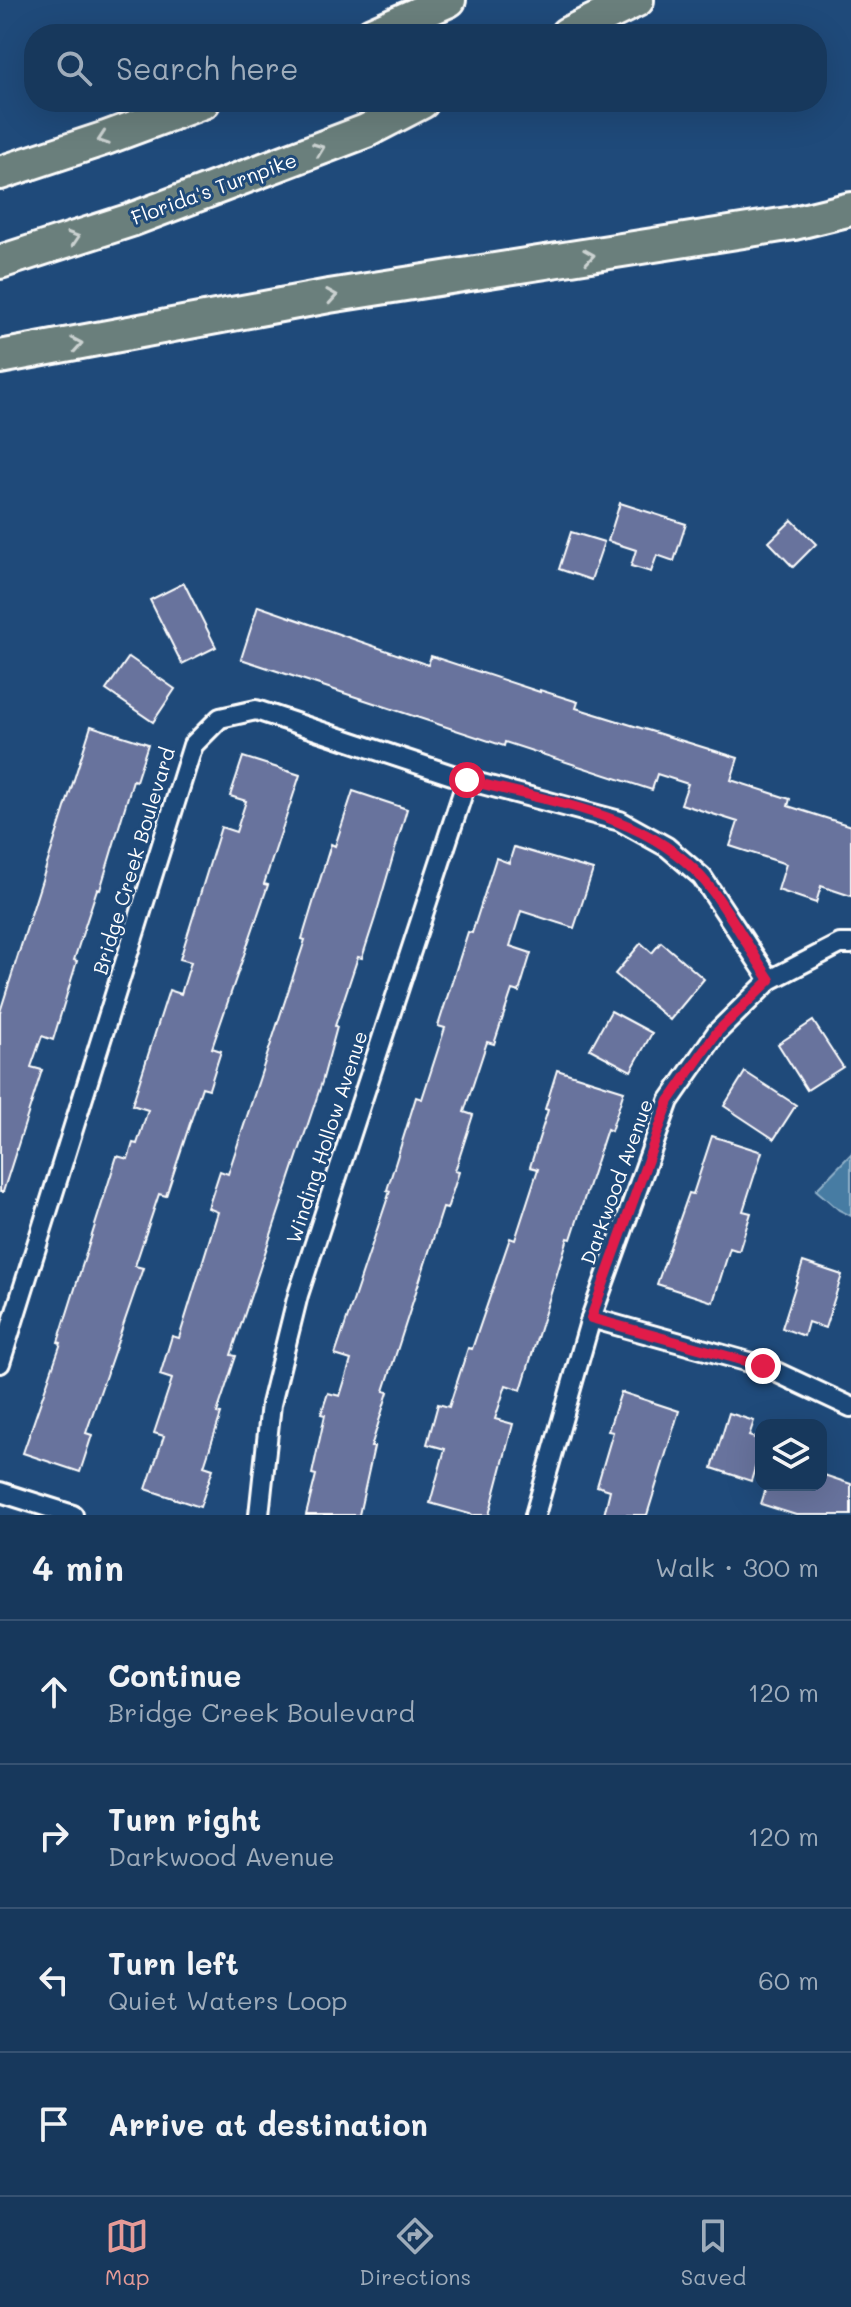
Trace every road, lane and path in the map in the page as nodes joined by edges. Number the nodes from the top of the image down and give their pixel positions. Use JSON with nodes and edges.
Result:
{"nodes":[{"id":1,"x":449,"y":0,"type":"edge"},
{"id":2,"x":637,"y":0,"type":"edge"},
{"id":3,"x":395,"y":24,"type":"edge"},
{"id":4,"x":588,"y":24,"type":"edge"},
{"id":5,"x":176,"y":112,"type":"edge"},
{"id":6,"x":403,"y":112,"type":"edge"},
{"id":7,"x":0,"y":173,"type":"edge"},
{"id":8,"x":851,"y":209,"type":"edge"},
{"id":9,"x":0,"y":262,"type":"edge"},
{"id":10,"x":0,"y":357,"type":"edge"},
{"id":11,"x":467,"y":780,"type":"junction"},
{"id":12,"x":851,"y":944,"type":"edge"},
{"id":13,"x":770,"y":980,"type":"junction"},
{"id":14,"x":591,"y":1318,"type":"junction"},
{"id":15,"x":0,"y":1363,"type":"edge"},
{"id":16,"x":851,"y":1407,"type":"edge"},
{"id":17,"x":0,"y":1492,"type":"edge"},
{"id":18,"x":73,"y":1515,"type":"edge"},
{"id":19,"x":259,"y":1515,"type":"edge"},
{"id":20,"x":535,"y":1515,"type":"edge"}],
"edges":[{"from":1,"to":3,"type":"highway"},
{"from":2,"to":4,"type":"highway"},
{"from":5,"to":7,"type":"highway","one_way":true},
{"from":9,"to":6,"type":"highway","name":"Florida's Turnpike","one_way":true},
{"from":10,"to":8,"type":"highway","one_way":true},
{"from":11,"to":13,"type":"street","name":"Bridge Creek Boulevard"},
{"from":11,"to":15,"type":"street","name":"Bridge Creek Boulevard"},
{"from":11,"to":19,"type":"street","name":"Winding Hollow Avenue"},
{"from":12,"to":13,"type":"street","name":"Darkwood Avenue"},
{"from":13,"to":14,"type":"street","name":"Darkwood Avenue"},
{"from":14,"to":16,"type":"street"},
{"from":14,"to":20,"type":"street","name":"Darkwood Avenue"},
{"from":17,"to":18,"type":"street"}]}
